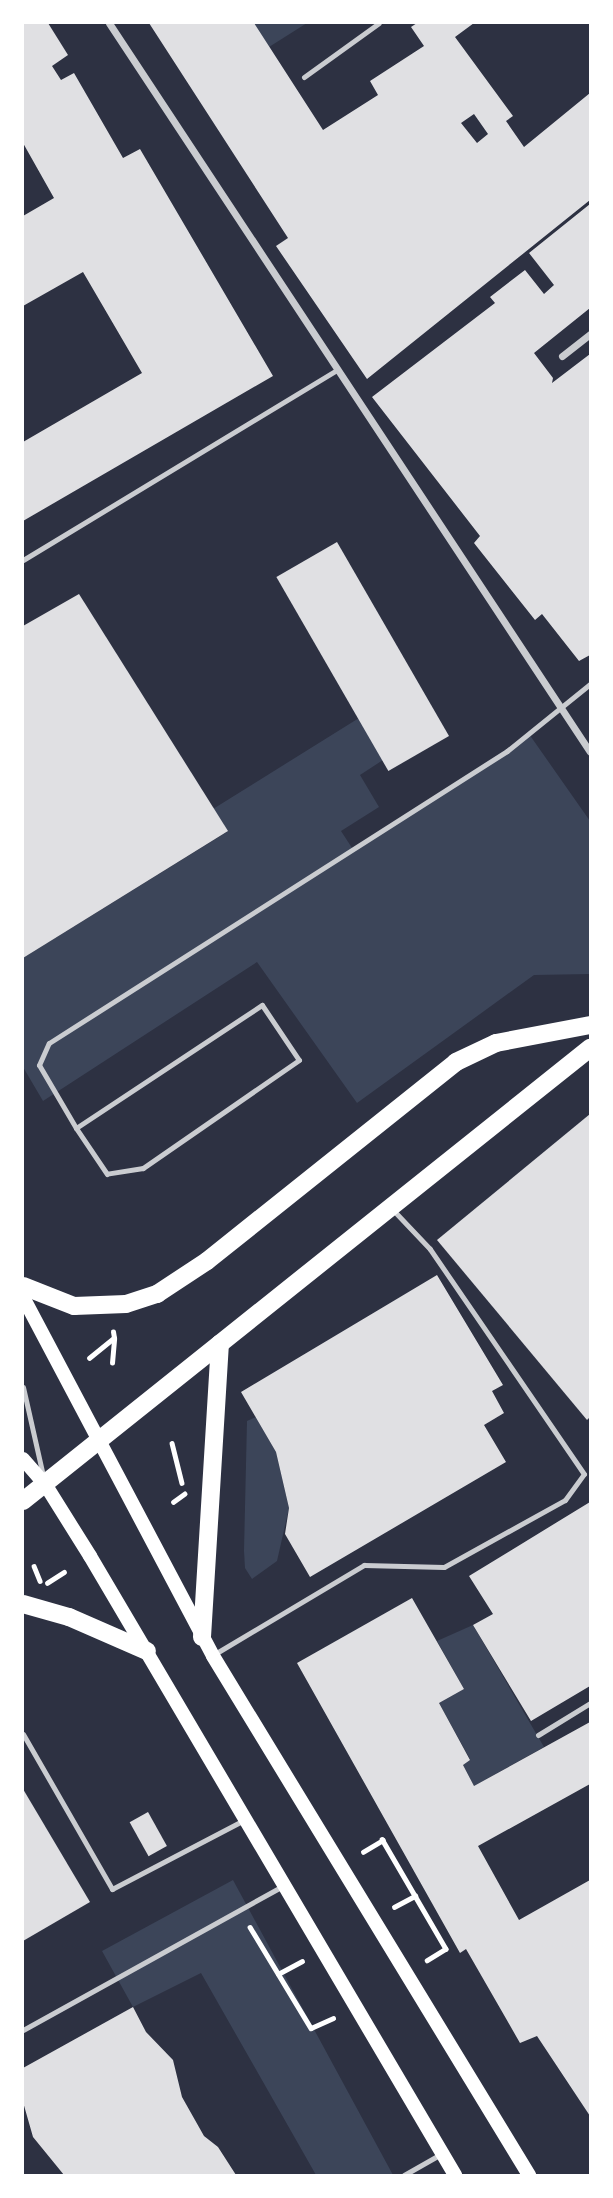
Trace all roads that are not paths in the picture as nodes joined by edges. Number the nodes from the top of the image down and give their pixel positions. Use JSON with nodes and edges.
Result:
{"nodes":[{"id":1,"x":109,"y":23,"type":"edge"},
{"id":2,"x":379,"y":23,"type":"edge"},
{"id":3,"x":304,"y":77,"type":"dead end"},
{"id":4,"x":590,"y":334,"type":"edge"},
{"id":5,"x":562,"y":356,"type":"dead end"},
{"id":6,"x":338,"y":369,"type":"junction"},
{"id":7,"x":23,"y":560,"type":"edge"},
{"id":8,"x":590,"y":684,"type":"edge"},
{"id":9,"x":561,"y":708,"type":"junction"},
{"id":10,"x":590,"y":752,"type":"edge"},
{"id":11,"x":590,"y":1025,"type":"edge"},
{"id":12,"x":590,"y":1048,"type":"edge"},
{"id":13,"x":76,"y":1128,"type":"junction"},
{"id":14,"x":391,"y":1207,"type":"junction"},
{"id":15,"x":23,"y":1286,"type":"edge"},
{"id":16,"x":23,"y":1297,"type":"edge"},
{"id":17,"x":220,"y":1344,"type":"junction"},
{"id":18,"x":23,"y":1387,"type":"edge"},
{"id":19,"x":100,"y":1439,"type":"junction"},
{"id":20,"x":23,"y":1459,"type":"edge"},
{"id":21,"x":45,"y":1484,"type":"junction"},
{"id":22,"x":23,"y":1501,"type":"edge"},
{"id":23,"x":23,"y":1604,"type":"edge"},
{"id":24,"x":202,"y":1637,"type":"junction"},
{"id":25,"x":146,"y":1651,"type":"junction"},
{"id":26,"x":213,"y":1656,"type":"junction"},
{"id":27,"x":590,"y":1703,"type":"edge"},
{"id":28,"x":23,"y":1734,"type":"edge"},
{"id":29,"x":538,"y":1735,"type":"dead end"},
{"id":30,"x":244,"y":1820,"type":"junction"},
{"id":31,"x":283,"y":1886,"type":"junction"},
{"id":32,"x":23,"y":2030,"type":"edge"},
{"id":33,"x":443,"y":2153,"type":"junction"},
{"id":34,"x":404,"y":2175,"type":"edge"},
{"id":35,"x":455,"y":2175,"type":"edge"},
{"id":36,"x":529,"y":2175,"type":"edge"}],
"edges":[{"from":1,"to":6,"type":"street"},
{"from":2,"to":3,"type":"lane"},
{"from":4,"to":5,"type":"street"},
{"from":6,"to":7,"type":"lane"},
{"from":6,"to":9,"type":"street"},
{"from":8,"to":9,"type":"lane"},
{"from":9,"to":10,"type":"street"},
{"from":9,"to":13,"type":"lane"},
{"from":11,"to":15,"type":"main road"},
{"from":12,"to":14,"type":"main road"},
{"from":13,"to":13,"type":"lane"},
{"from":14,"to":17,"type":"main road"},
{"from":14,"to":26,"type":"lane"},
{"from":16,"to":19,"type":"main road"},
{"from":17,"to":19,"type":"main road"},
{"from":17,"to":24,"type":"main road"},
{"from":18,"to":21,"type":"lane"},
{"from":19,"to":21,"type":"main road"},
{"from":19,"to":24,"type":"main road"},
{"from":20,"to":21,"type":"main road"},
{"from":21,"to":22,"type":"main road"},
{"from":21,"to":25,"type":"main road"},
{"from":23,"to":25,"type":"main road"},
{"from":24,"to":26,"type":"main road"},
{"from":25,"to":30,"type":"main road"},
{"from":26,"to":36,"type":"main road"},
{"from":27,"to":29,"type":"lane"},
{"from":28,"to":30,"type":"lane"},
{"from":30,"to":31,"type":"main road"},
{"from":31,"to":32,"type":"lane"},
{"from":31,"to":33,"type":"main road"},
{"from":33,"to":34,"type":"lane"},
{"from":33,"to":35,"type":"main road"}]}
